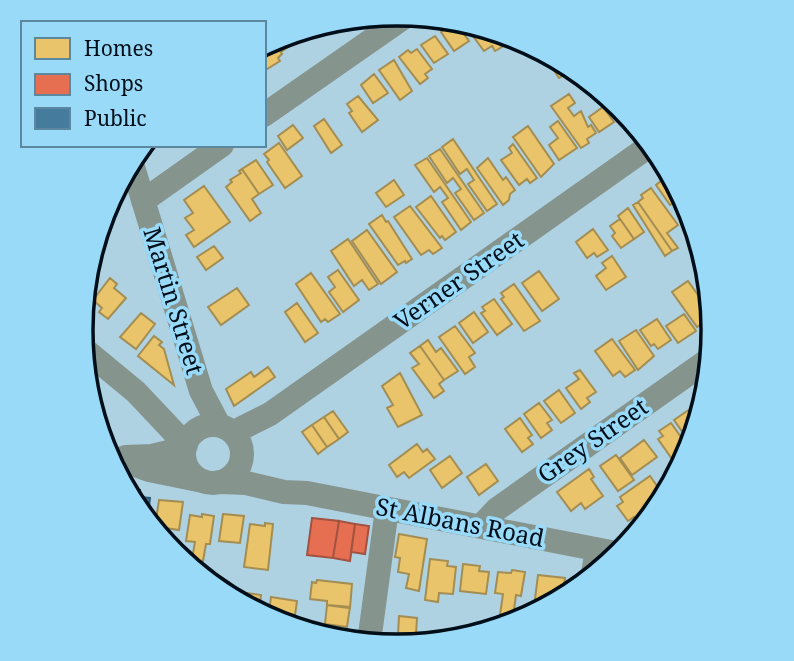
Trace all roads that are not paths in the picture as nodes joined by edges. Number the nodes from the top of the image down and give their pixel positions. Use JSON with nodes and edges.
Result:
{"nodes":[{"id":1,"x":387,"y":26,"type":"edge"},
{"id":2,"x":266,"y":115,"type":"edge"},
{"id":3,"x":219,"y":147,"type":"edge"},
{"id":4,"x":642,"y":151,"type":"edge"},
{"id":5,"x":135,"y":175,"type":"edge"},
{"id":6,"x":143,"y":201,"type":"junction"},
{"id":7,"x":94,"y":357,"type":"edge"},
{"id":8,"x":699,"y":366,"type":"edge"},
{"id":9,"x":214,"y":439,"type":"junction"},
{"id":10,"x":120,"y":456,"type":"edge"},
{"id":11,"x":121,"y":459,"type":"edge"},
{"id":12,"x":211,"y":482,"type":"junction"},
{"id":13,"x":299,"y":492,"type":"junction"},
{"id":14,"x":387,"y":509,"type":"junction"},
{"id":15,"x":481,"y":526,"type":"junction"},
{"id":16,"x":599,"y":558,"type":"edge"},
{"id":17,"x":370,"y":633,"type":"edge"}],
"edges":[{"from":1,"to":2,"type":"street"},
{"from":3,"to":6,"type":"street"},
{"from":4,"to":9,"type":"street","name":"Verner Street"},
{"from":5,"to":6,"type":"street","name":"Martin Street"},
{"from":6,"to":9,"type":"street","name":"Martin Street"},
{"from":7,"to":9,"type":"street"},
{"from":8,"to":15,"type":"street","name":"Grey Street"},
{"from":9,"to":10,"type":"street","name":"St Albans Road"},
{"from":9,"to":12,"type":"street"},
{"from":9,"to":12,"type":"street"},
{"from":9,"to":13,"type":"street","name":"St Albans Road"},
{"from":11,"to":12,"type":"street","name":"St Albans Road"},
{"from":12,"to":13,"type":"street","name":"St Albans Road"},
{"from":13,"to":14,"type":"street","name":"St Albans Road"},
{"from":14,"to":15,"type":"street","name":"St Albans Road"},
{"from":14,"to":17,"type":"street"},
{"from":15,"to":16,"type":"street","name":"St Albans Road"}]}
